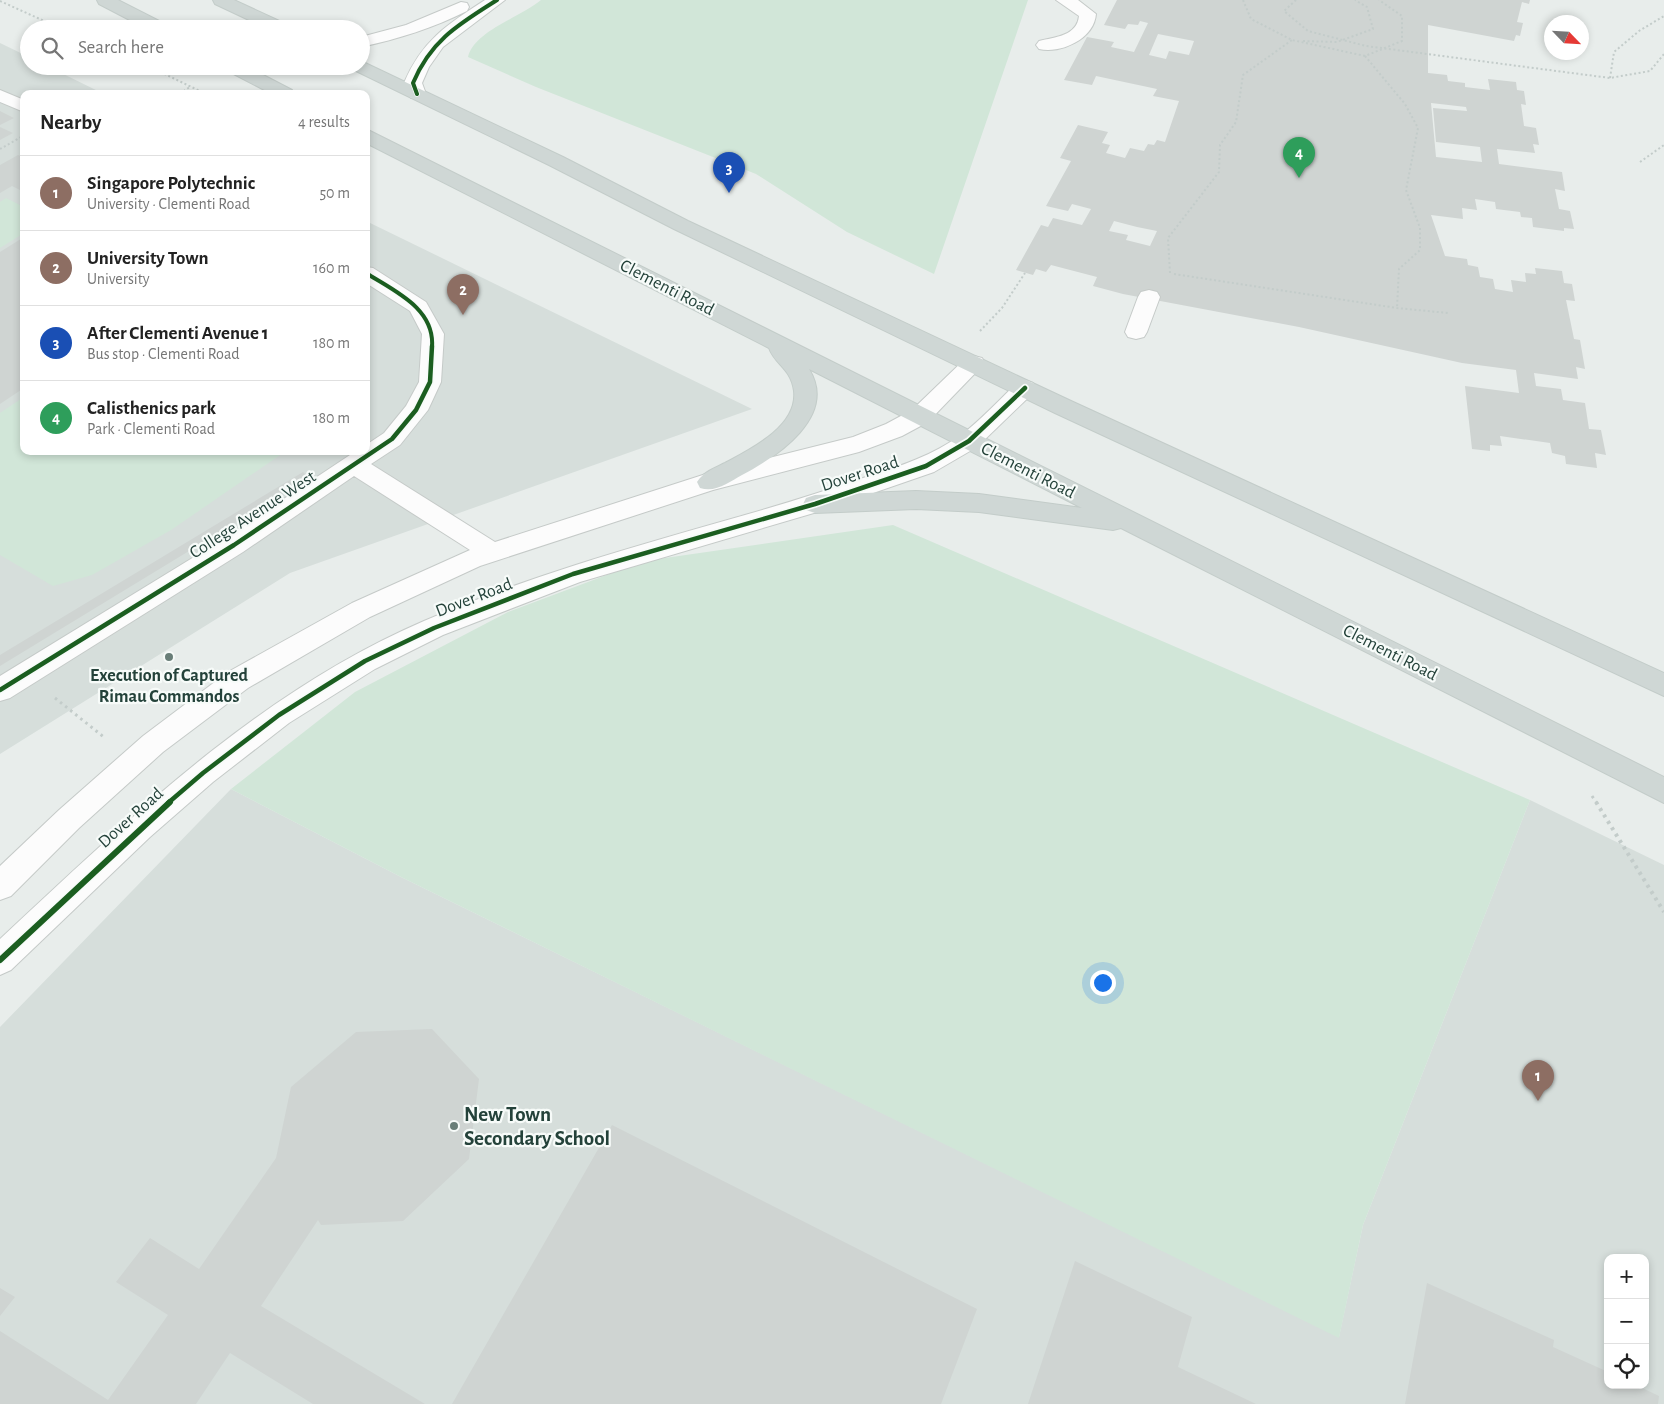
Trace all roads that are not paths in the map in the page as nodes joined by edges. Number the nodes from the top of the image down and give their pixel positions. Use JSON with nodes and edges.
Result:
{"nodes":[{"id":1,"x":105,"y":0,"type":"edge"},
{"id":2,"x":221,"y":0,"type":"edge"},
{"id":3,"x":471,"y":0,"type":"edge"},
{"id":4,"x":497,"y":0,"type":"edge"},
{"id":5,"x":1064,"y":0,"type":"edge"},
{"id":6,"x":144,"y":20,"type":"edge"},
{"id":7,"x":263,"y":20,"type":"edge"},
{"id":8,"x":370,"y":40,"type":"edge"},
{"id":9,"x":1046,"y":45,"type":"dead end"},
{"id":10,"x":370,"y":71,"type":"edge"},
{"id":11,"x":249,"y":75,"type":"edge"},
{"id":12,"x":278,"y":90,"type":"edge"},
{"id":13,"x":417,"y":94,"type":"junction"},
{"id":14,"x":0,"y":95,"type":"edge"},
{"id":15,"x":20,"y":105,"type":"edge"},
{"id":16,"x":370,"y":137,"type":"edge"},
{"id":17,"x":370,"y":276,"type":"edge"},
{"id":18,"x":1149,"y":297,"type":"dead end"},
{"id":19,"x":1136,"y":332,"type":"dead end"},
{"id":20,"x":773,"y":341,"type":"junction"},
{"id":21,"x":974,"y":363,"type":"junction"},
{"id":22,"x":1025,"y":388,"type":"junction"},
{"id":23,"x":920,"y":416,"type":"junction"},
{"id":24,"x":969,"y":441,"type":"junction"},
{"id":25,"x":370,"y":454,"type":"edge"},
{"id":26,"x":369,"y":455,"type":"edge"},
{"id":27,"x":354,"y":465,"type":"junction"},
{"id":28,"x":709,"y":482,"type":"junction"},
{"id":29,"x":815,"y":504,"type":"junction"},
{"id":30,"x":1134,"y":524,"type":"junction"},
{"id":31,"x":494,"y":553,"type":"junction"},
{"id":32,"x":1664,"y":685,"type":"edge"},
{"id":33,"x":0,"y":690,"type":"edge"},
{"id":34,"x":1664,"y":791,"type":"edge"},
{"id":35,"x":0,"y":886,"type":"edge"},
{"id":36,"x":0,"y":960,"type":"edge"}],
"edges":[{"from":1,"to":6,"type":"main road"},
{"from":2,"to":7,"type":"main road"},
{"from":3,"to":8,"type":"street"},
{"from":4,"to":13,"type":"street"},
{"from":5,"to":9,"type":"street"},
{"from":10,"to":13,"type":"main road"},
{"from":11,"to":12,"type":"main road"},
{"from":13,"to":21,"type":"main road"},
{"from":14,"to":15,"type":"street"},
{"from":16,"to":20,"type":"main road","name":"Clementi Road"},
{"from":17,"to":25,"type":"street","name":"College Avenue West"},
{"from":18,"to":19,"type":"street"},
{"from":20,"to":23,"type":"main road","name":"Clementi Road"},
{"from":20,"to":28,"type":"main road"},
{"from":21,"to":22,"type":"main road"},
{"from":21,"to":23,"type":"street","name":"Dover Road"},
{"from":22,"to":24,"type":"street","name":"Dover Road"},
{"from":22,"to":32,"type":"main road"},
{"from":23,"to":24,"type":"main road","name":"Clementi Road"},
{"from":23,"to":28,"type":"street","name":"Dover Road"},
{"from":24,"to":29,"type":"street","name":"Dover Road"},
{"from":24,"to":30,"type":"main road","name":"Clementi Road"},
{"from":26,"to":27,"type":"street","name":"College Avenue West"},
{"from":27,"to":31,"type":"street"},
{"from":27,"to":33,"type":"street","name":"College Avenue West"},
{"from":28,"to":31,"type":"street","name":"Dover Road"},
{"from":29,"to":30,"type":"main road"},
{"from":29,"to":36,"type":"street","name":"Dover Road"},
{"from":30,"to":34,"type":"main road","name":"Clementi Road"},
{"from":31,"to":35,"type":"street","name":"Dover Road"}]}
